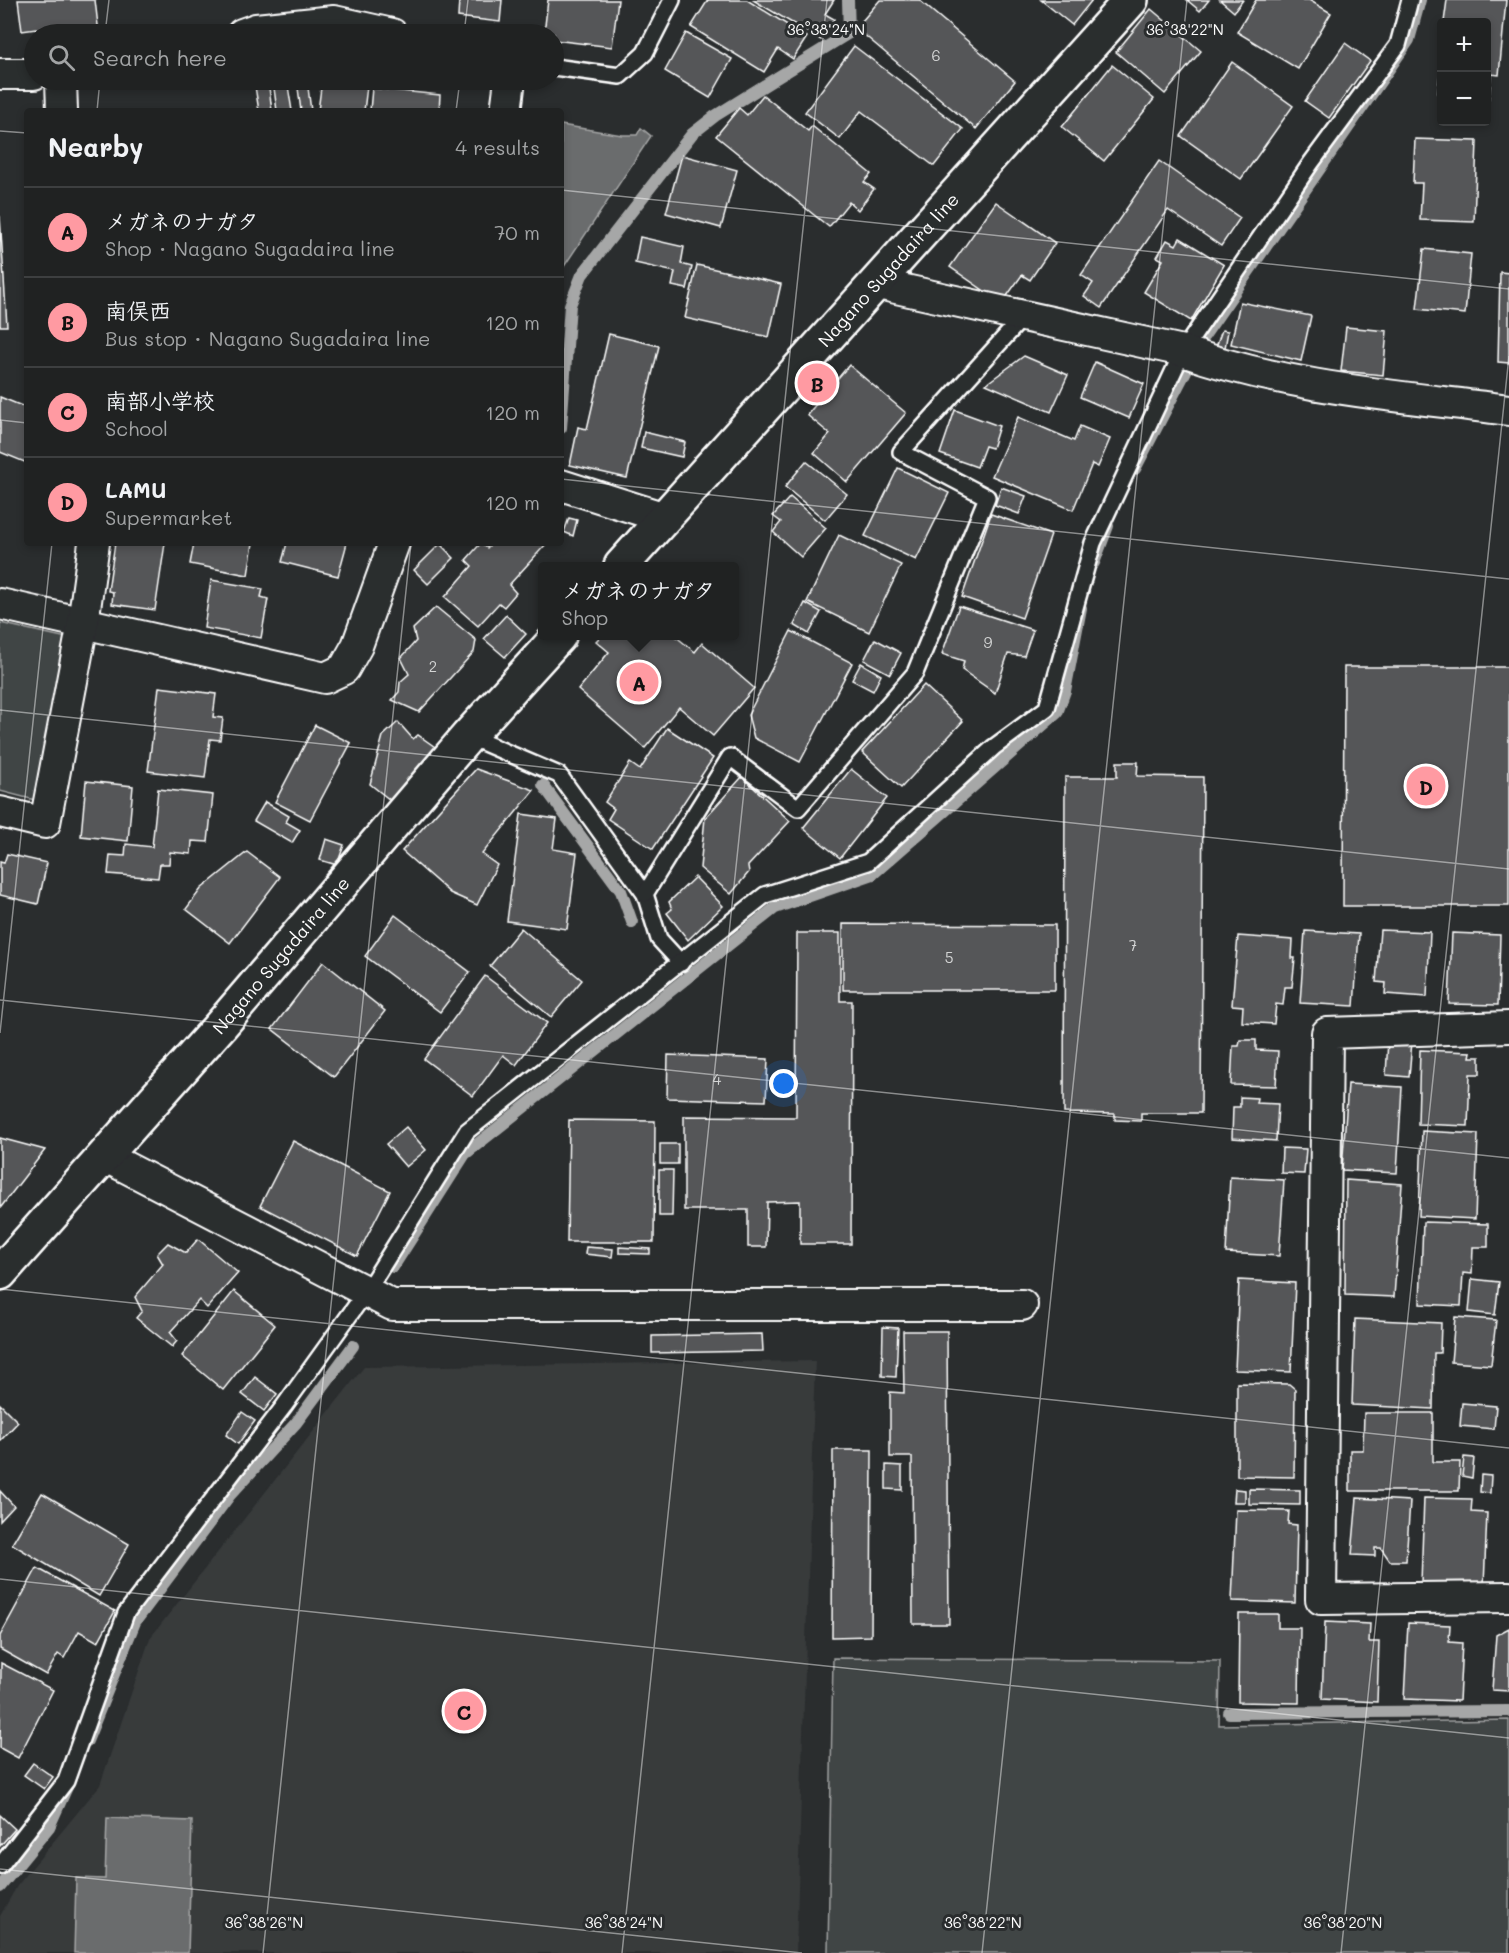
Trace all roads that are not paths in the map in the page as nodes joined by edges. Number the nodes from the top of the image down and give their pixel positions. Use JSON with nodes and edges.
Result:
{"nodes":[{"id":1,"x":672,"y":0,"type":"edge"},
{"id":2,"x":1131,"y":0,"type":"edge"},
{"id":3,"x":1410,"y":0,"type":"edge"},
{"id":4,"x":348,"y":13,"type":"edge"},
{"id":5,"x":300,"y":24,"type":"edge"},
{"id":6,"x":371,"y":24,"type":"edge"},
{"id":7,"x":564,"y":68,"type":"edge"},
{"id":8,"x":0,"y":74,"type":"edge"},
{"id":9,"x":24,"y":74,"type":"edge"},
{"id":10,"x":61,"y":90,"type":"edge"},
{"id":11,"x":509,"y":90,"type":"edge"},
{"id":12,"x":62,"y":108,"type":"edge"},
{"id":13,"x":506,"y":108,"type":"edge"},
{"id":14,"x":878,"y":284,"type":"junction"},
{"id":15,"x":1023,"y":316,"type":"junction"},
{"id":16,"x":1183,"y":351,"type":"junction"},
{"id":17,"x":1509,"y":411,"type":"edge"},
{"id":18,"x":564,"y":486,"type":"edge"},
{"id":19,"x":665,"y":518,"type":"junction"},
{"id":20,"x":94,"y":546,"type":"edge"},
{"id":21,"x":393,"y":546,"type":"edge"},
{"id":22,"x":625,"y":562,"type":"edge"},
{"id":23,"x":0,"y":604,"type":"edge"},
{"id":24,"x":83,"y":624,"type":"junction"},
{"id":25,"x":555,"y":640,"type":"edge"},
{"id":26,"x":468,"y":736,"type":"junction"},
{"id":27,"x":0,"y":812,"type":"edge"},
{"id":28,"x":645,"y":894,"type":"junction"},
{"id":29,"x":681,"y":963,"type":"junction"},
{"id":30,"x":1509,"y":1027,"type":"edge"},
{"id":31,"x":104,"y":1156,"type":"junction"},
{"id":32,"x":4,"y":1260,"type":"edge"},
{"id":33,"x":366,"y":1292,"type":"junction"},
{"id":34,"x":1022,"y":1305,"type":"dead end"},
{"id":35,"x":1509,"y":1597,"type":"edge"},
{"id":36,"x":0,"y":1866,"type":"edge"}],
"edges":[{"from":1,"to":7,"type":"lane"},
{"from":2,"to":14,"type":"main road","name":"Nagano Sugadaira line"},
{"from":3,"to":16,"type":"lane"},
{"from":4,"to":5,"type":"street"},
{"from":4,"to":6,"type":"street"},
{"from":8,"to":9,"type":"street"},
{"from":10,"to":12,"type":"street"},
{"from":11,"to":13,"type":"street"},
{"from":14,"to":15,"type":"street"},
{"from":14,"to":19,"type":"main road","name":"Nagano Sugadaira line"},
{"from":15,"to":16,"type":"street"},
{"from":15,"to":28,"type":"lane"},
{"from":16,"to":17,"type":"street"},
{"from":16,"to":29,"type":"lane"},
{"from":18,"to":19,"type":"street"},
{"from":19,"to":22,"type":"main road","name":"Nagano Sugadaira line"},
{"from":20,"to":24,"type":"street"},
{"from":21,"to":24,"type":"street"},
{"from":23,"to":24,"type":"street"},
{"from":24,"to":27,"type":"street"},
{"from":25,"to":26,"type":"main road","name":"Nagano Sugadaira line"},
{"from":26,"to":28,"type":"lane"},
{"from":26,"to":31,"type":"main road","name":"Nagano Sugadaira line"},
{"from":28,"to":29,"type":"lane"},
{"from":29,"to":33,"type":"lane"},
{"from":30,"to":35,"type":"street"},
{"from":31,"to":32,"type":"main road","name":"Nagano Sugadaira line"},
{"from":31,"to":33,"type":"street"},
{"from":33,"to":34,"type":"street"},
{"from":33,"to":36,"type":"lane"}]}
